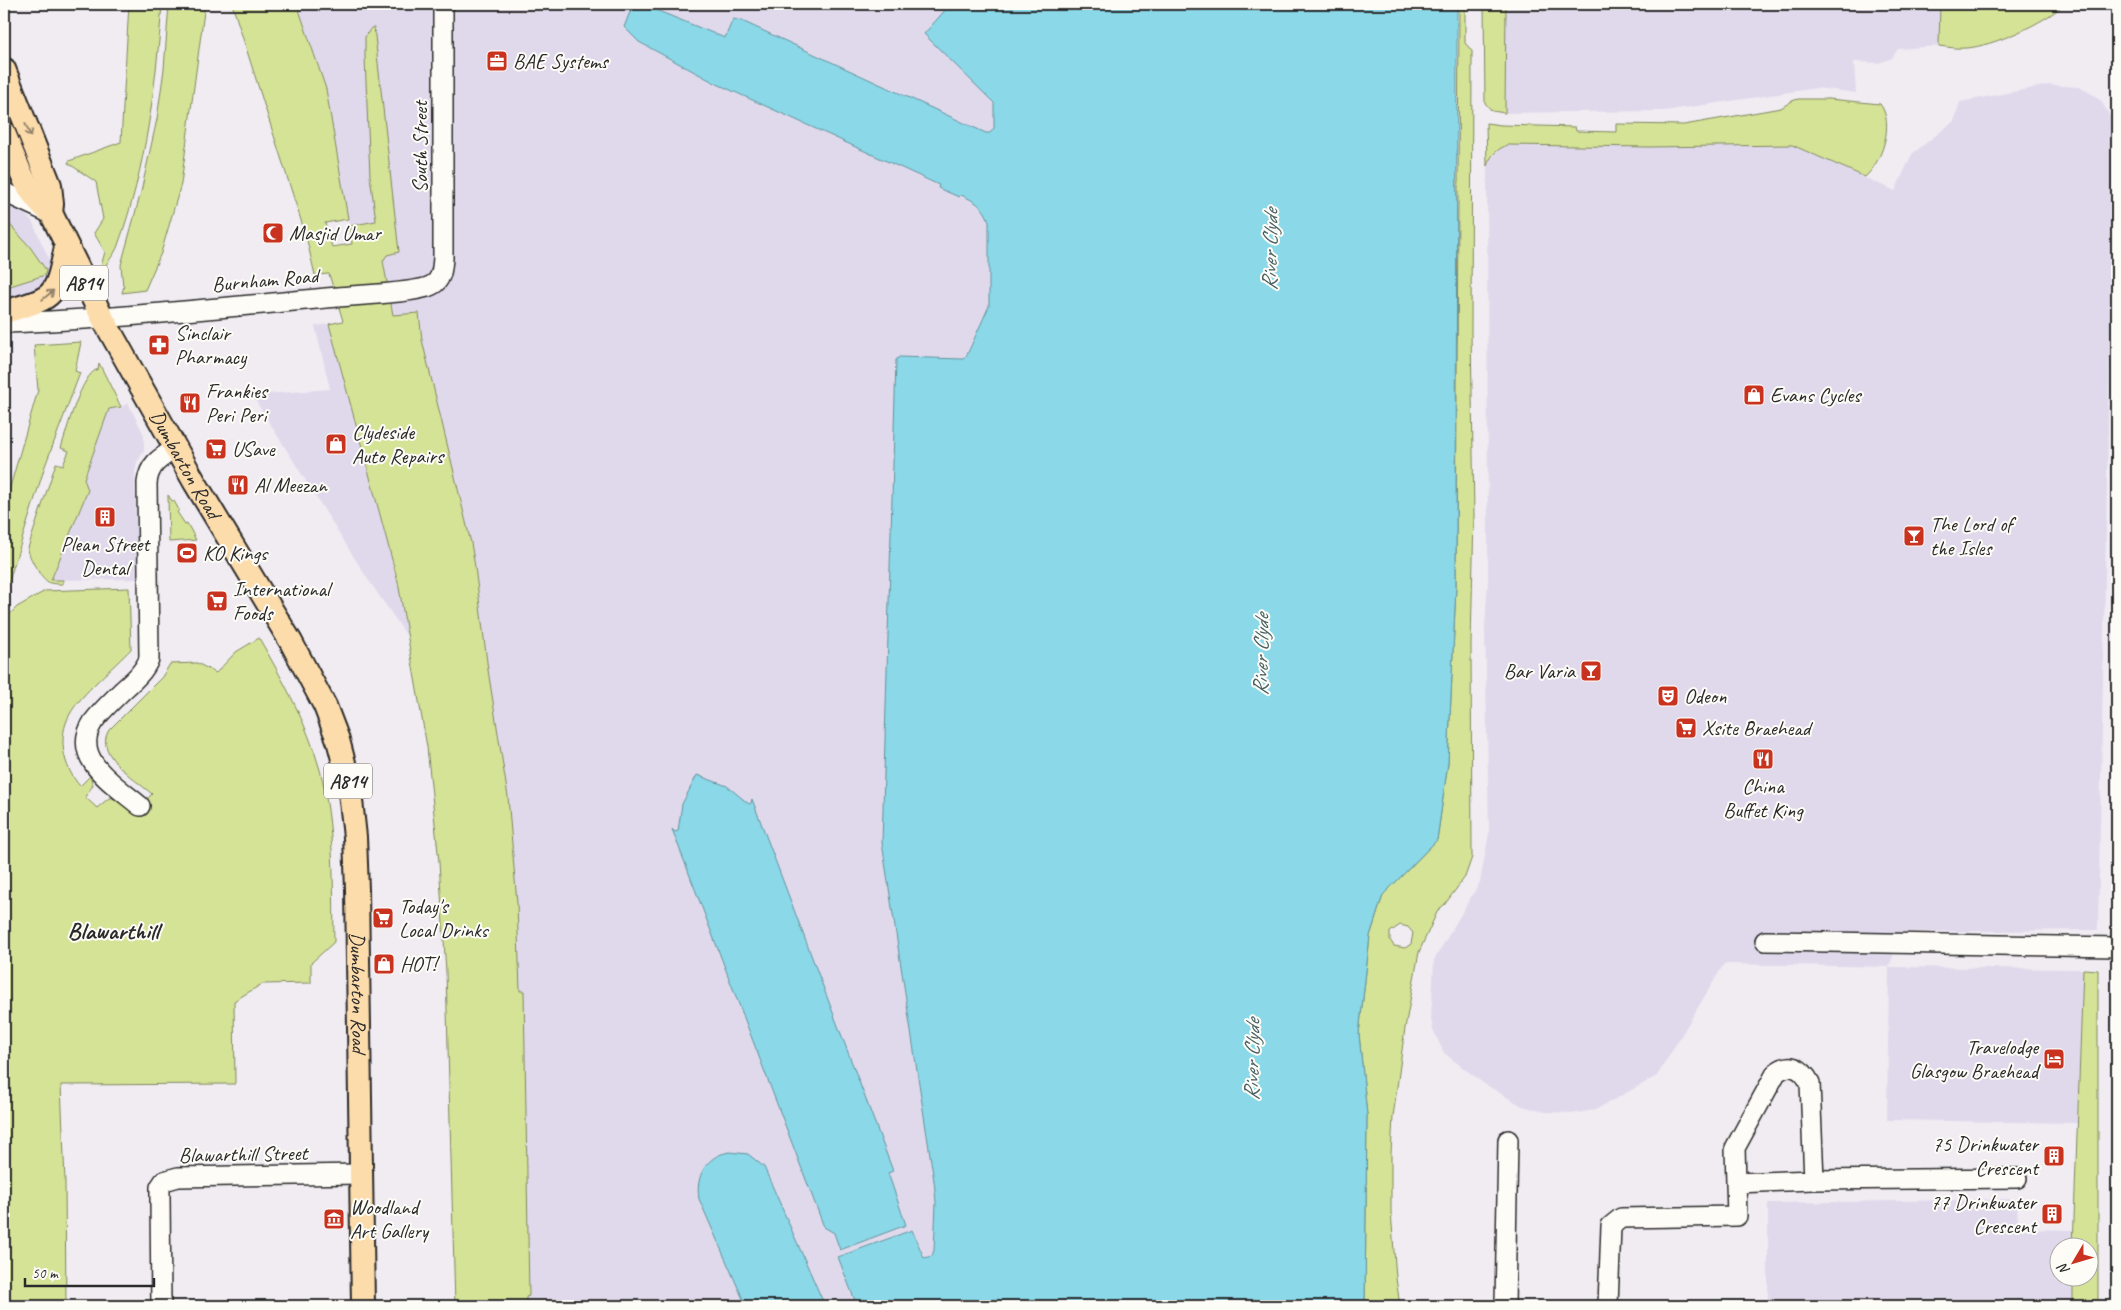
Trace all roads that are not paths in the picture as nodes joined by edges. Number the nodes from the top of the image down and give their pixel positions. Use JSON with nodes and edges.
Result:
{"nodes":[{"id":1,"x":443,"y":4,"type":"edge"},
{"id":2,"x":4,"y":69,"type":"edge"},
{"id":3,"x":4,"y":133,"type":"edge"},
{"id":4,"x":4,"y":192,"type":"edge"},
{"id":5,"x":51,"y":213,"type":"junction"},
{"id":6,"x":66,"y":247,"type":"junction"},
{"id":7,"x":430,"y":286,"type":"joint"},
{"id":8,"x":4,"y":312,"type":"edge"},
{"id":9,"x":102,"y":317,"type":"junction"},
{"id":10,"x":4,"y":323,"type":"edge"},
{"id":11,"x":176,"y":448,"type":"junction"},
{"id":12,"x":140,"y":806,"type":"dead end"},
{"id":13,"x":1765,"y":941,"type":"dead end"},
{"id":14,"x":2117,"y":947,"type":"edge"},
{"id":15,"x":1508,"y":1140,"type":"dead end"},
{"id":16,"x":361,"y":1174,"type":"junction"},
{"id":17,"x":2017,"y":1178,"type":"dead end"},
{"id":18,"x":1814,"y":1180,"type":"junction"},
{"id":19,"x":1736,"y":1183,"type":"junction"},
{"id":20,"x":161,"y":1306,"type":"edge"},
{"id":21,"x":363,"y":1306,"type":"edge"},
{"id":22,"x":1505,"y":1306,"type":"edge"},
{"id":23,"x":1608,"y":1306,"type":"edge"}],
"edges":[{"from":1,"to":7,"type":"street","name":"South Street"},
{"from":2,"to":5,"type":"main road","name":"Dumbarton Road","number":"A814","one_way":true},
{"from":3,"to":5,"type":"main road","name":"Dumbarton Road"},
{"from":4,"to":5,"type":"street"},
{"from":5,"to":6,"type":"main road","name":"Dumbarton Road","number":"A814"},
{"from":8,"to":6,"type":"main road","one_way":true},
{"from":6,"to":9,"type":"main road","name":"Dumbarton Road","number":"A814"},
{"from":7,"to":9,"type":"street","name":"Burnham Road"},
{"from":9,"to":10,"type":"street","name":"Burnham Road"},
{"from":9,"to":11,"type":"main road","name":"Dumbarton Road","number":"A814"},
{"from":11,"to":12,"type":"street"},
{"from":11,"to":16,"type":"main road","name":"Dumbarton Road","number":"A814"},
{"from":13,"to":14,"type":"street"},
{"from":15,"to":22,"type":"street"},
{"from":16,"to":20,"type":"street","name":"Blawarthill Street"},
{"from":16,"to":21,"type":"main road","name":"Dumbarton Road","number":"A814"},
{"from":17,"to":18,"type":"street"},
{"from":18,"to":19,"type":"street"},
{"from":18,"to":19,"type":"street"},
{"from":19,"to":23,"type":"street"}]}
